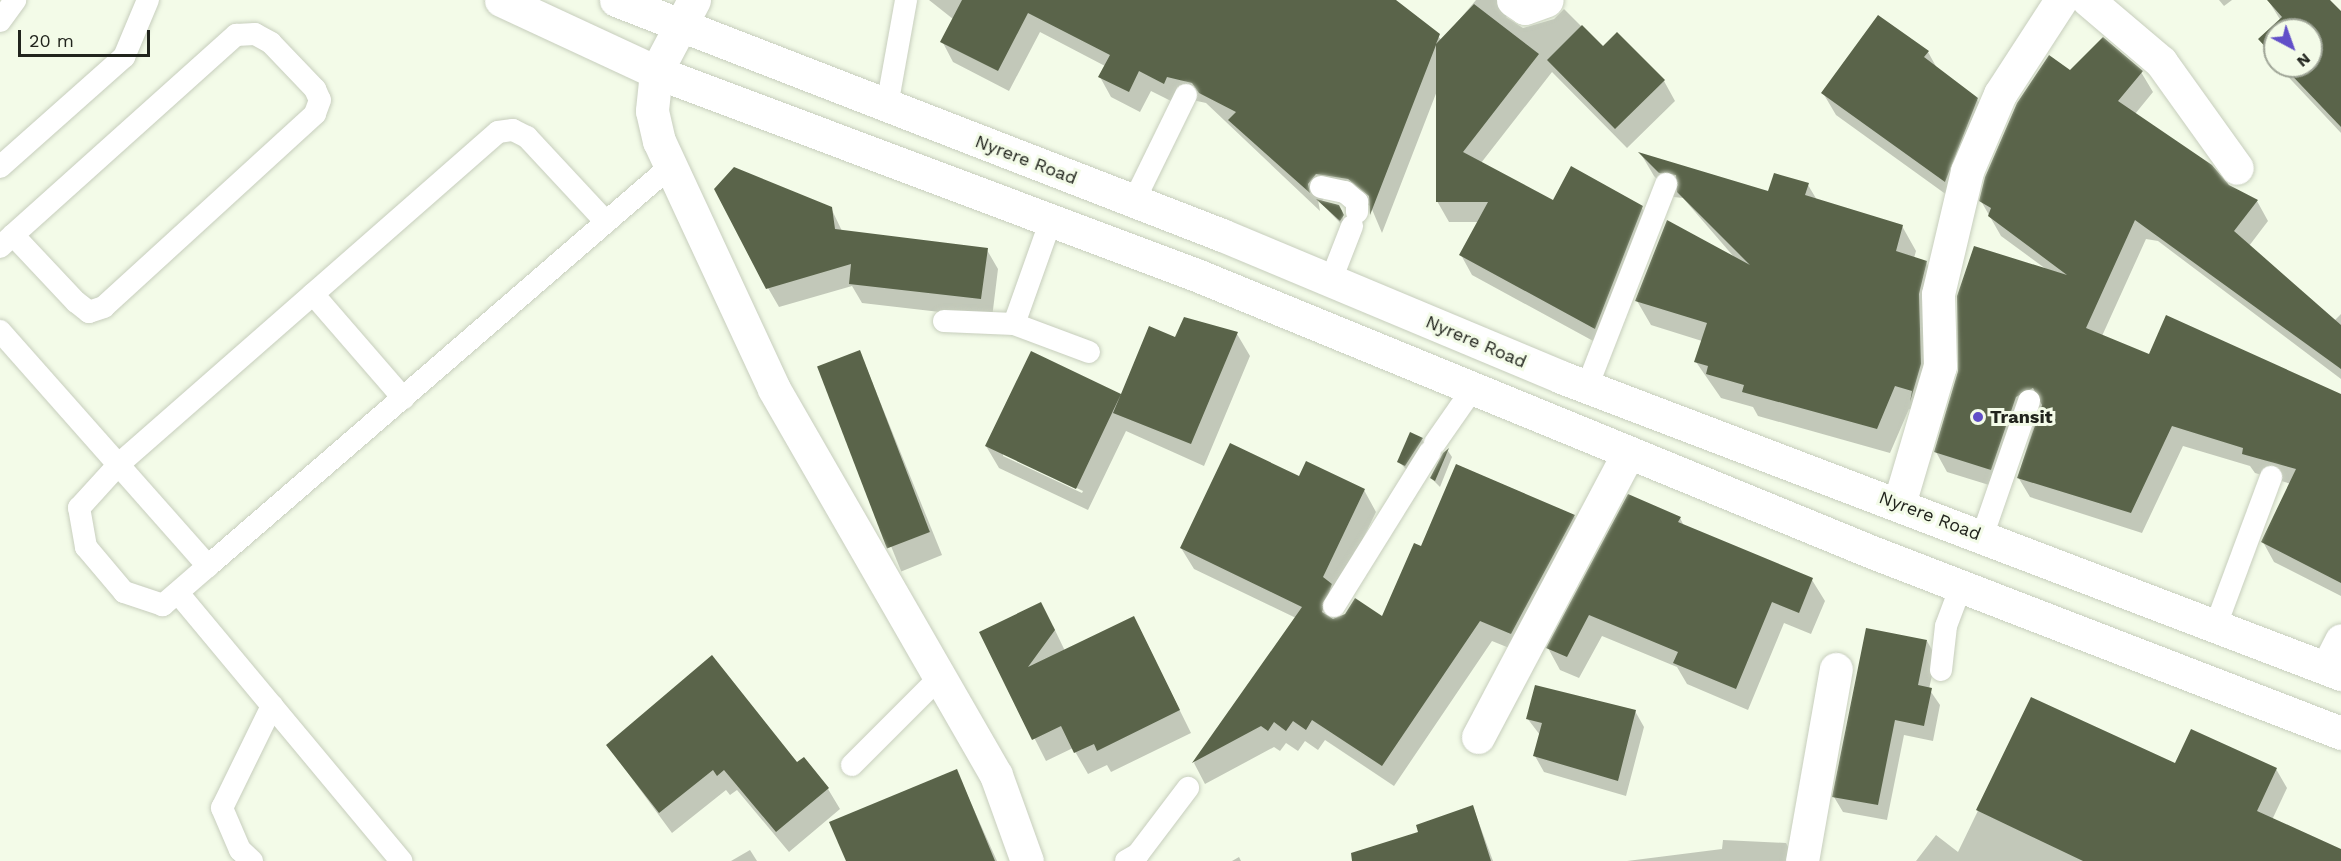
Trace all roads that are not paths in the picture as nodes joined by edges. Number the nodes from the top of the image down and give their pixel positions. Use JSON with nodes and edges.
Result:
{"nodes":[{"id":1,"x":15,"y":0,"type":"edge"},
{"id":2,"x":148,"y":0,"type":"edge"},
{"id":3,"x":501,"y":0,"type":"edge"},
{"id":4,"x":616,"y":0,"type":"edge"},
{"id":5,"x":906,"y":0,"type":"edge"},
{"id":6,"x":1513,"y":0,"type":"edge"},
{"id":7,"x":1547,"y":0,"type":"edge"},
{"id":8,"x":2061,"y":0,"type":"edge"},
{"id":9,"x":2088,"y":0,"type":"edge"},
{"id":10,"x":686,"y":13,"type":"edge"},
{"id":11,"x":0,"y":21,"type":"edge"},
{"id":12,"x":644,"y":66,"type":"junction"},
{"id":13,"x":1186,"y":95,"type":"dead end"},
{"id":14,"x":887,"y":106,"type":"junction"},
{"id":15,"x":672,"y":165,"type":"junction"},
{"id":16,"x":0,"y":166,"type":"edge"},
{"id":17,"x":2237,"y":168,"type":"dead end"},
{"id":18,"x":1666,"y":184,"type":"dead end"},
{"id":19,"x":1321,"y":187,"type":"dead end"},
{"id":20,"x":1134,"y":201,"type":"junction"},
{"id":21,"x":1051,"y":220,"type":"junction"},
{"id":22,"x":606,"y":222,"type":"junction"},
{"id":23,"x":7,"y":241,"type":"edge"},
{"id":24,"x":1331,"y":280,"type":"junction"},
{"id":25,"x":313,"y":294,"type":"junction"},
{"id":26,"x":944,"y":321,"type":"dead end"},
{"id":27,"x":1014,"y":324,"type":"junction"},
{"id":28,"x":0,"y":331,"type":"edge"},
{"id":29,"x":1089,"y":352,"type":"dead end"},
{"id":30,"x":1574,"y":382,"type":"junction"},
{"id":31,"x":1472,"y":390,"type":"junction"},
{"id":32,"x":403,"y":398,"type":"junction"},
{"id":33,"x":2029,"y":401,"type":"dead end"},
{"id":34,"x":1541,"y":419,"type":"junction"},
{"id":35,"x":1628,"y":454,"type":"junction"},
{"id":36,"x":119,"y":464,"type":"junction"},
{"id":37,"x":2271,"y":477,"type":"dead end"},
{"id":38,"x":1899,"y":504,"type":"junction"},
{"id":39,"x":1982,"y":537,"type":"junction"},
{"id":40,"x":208,"y":566,"type":"junction"},
{"id":41,"x":1961,"y":586,"type":"junction"},
{"id":42,"x":178,"y":593,"type":"junction"},
{"id":43,"x":1334,"y":606,"type":"dead end"},
{"id":44,"x":2216,"y":625,"type":"junction"},
{"id":45,"x":2336,"y":660,"type":"edge"},
{"id":46,"x":1836,"y":669,"type":"dead end"},
{"id":47,"x":1941,"y":670,"type":"dead end"},
{"id":48,"x":940,"y":677,"type":"junction"},
{"id":49,"x":272,"y":706,"type":"junction"},
{"id":50,"x":2341,"y":733,"type":"edge"},
{"id":51,"x":1478,"y":737,"type":"dead end"},
{"id":52,"x":852,"y":765,"type":"dead end"},
{"id":53,"x":1188,"y":788,"type":"dead end"},
{"id":54,"x":252,"y":861,"type":"edge"},
{"id":55,"x":401,"y":861,"type":"edge"},
{"id":56,"x":1027,"y":861,"type":"edge"},
{"id":57,"x":1126,"y":861,"type":"edge"},
{"id":58,"x":1802,"y":861,"type":"edge"}],
"edges":[{"from":1,"to":11,"type":"lane"},
{"from":2,"to":16,"type":"lane"},
{"from":3,"to":12,"type":"main road"},
{"from":4,"to":10,"type":"main road","name":"Nyrere Road"},
{"from":5,"to":14,"type":"lane"},
{"from":6,"to":7,"type":"main road"},
{"from":8,"to":38,"type":"main road"},
{"from":9,"to":17,"type":"main road"},
{"from":10,"to":12,"type":"main road"},
{"from":10,"to":14,"type":"main road","name":"Nyrere Road"},
{"from":12,"to":15,"type":"main road"},
{"from":12,"to":21,"type":"main road"},
{"from":13,"to":20,"type":"lane"},
{"from":14,"to":20,"type":"main road","name":"Nyrere Road"},
{"from":15,"to":22,"type":"lane"},
{"from":15,"to":48,"type":"main road"},
{"from":18,"to":30,"type":"lane"},
{"from":19,"to":24,"type":"lane"},
{"from":20,"to":24,"type":"main road","name":"Nyrere Road"},
{"from":21,"to":27,"type":"lane"},
{"from":21,"to":31,"type":"main road"},
{"from":22,"to":25,"type":"lane"},
{"from":22,"to":32,"type":"lane"},
{"from":23,"to":23,"type":"lane"},
{"from":24,"to":30,"type":"main road","name":"Nyrere Road"},
{"from":25,"to":32,"type":"lane"},
{"from":25,"to":36,"type":"lane"},
{"from":26,"to":27,"type":"lane"},
{"from":27,"to":29,"type":"lane"},
{"from":28,"to":36,"type":"lane"},
{"from":30,"to":34,"type":"main road"},
{"from":30,"to":38,"type":"main road","name":"Nyrere Road"},
{"from":31,"to":34,"type":"main road"},
{"from":31,"to":43,"type":"lane"},
{"from":32,"to":40,"type":"lane"},
{"from":33,"to":39,"type":"lane"},
{"from":34,"to":35,"type":"main road"},
{"from":35,"to":41,"type":"main road"},
{"from":35,"to":51,"type":"main road"},
{"from":36,"to":40,"type":"lane"},
{"from":36,"to":42,"type":"lane"},
{"from":37,"to":44,"type":"lane"},
{"from":38,"to":39,"type":"main road","name":"Nyrere Road"},
{"from":39,"to":44,"type":"main road","name":"Nyrere Road"},
{"from":40,"to":42,"type":"lane"},
{"from":41,"to":47,"type":"lane"},
{"from":41,"to":50,"type":"main road"},
{"from":42,"to":49,"type":"lane"},
{"from":44,"to":45,"type":"main road","name":"Nyrere Road"},
{"from":46,"to":58,"type":"main road"},
{"from":48,"to":52,"type":"lane"},
{"from":48,"to":56,"type":"main road"},
{"from":49,"to":54,"type":"lane"},
{"from":49,"to":55,"type":"lane"},
{"from":53,"to":57,"type":"lane"}]}
